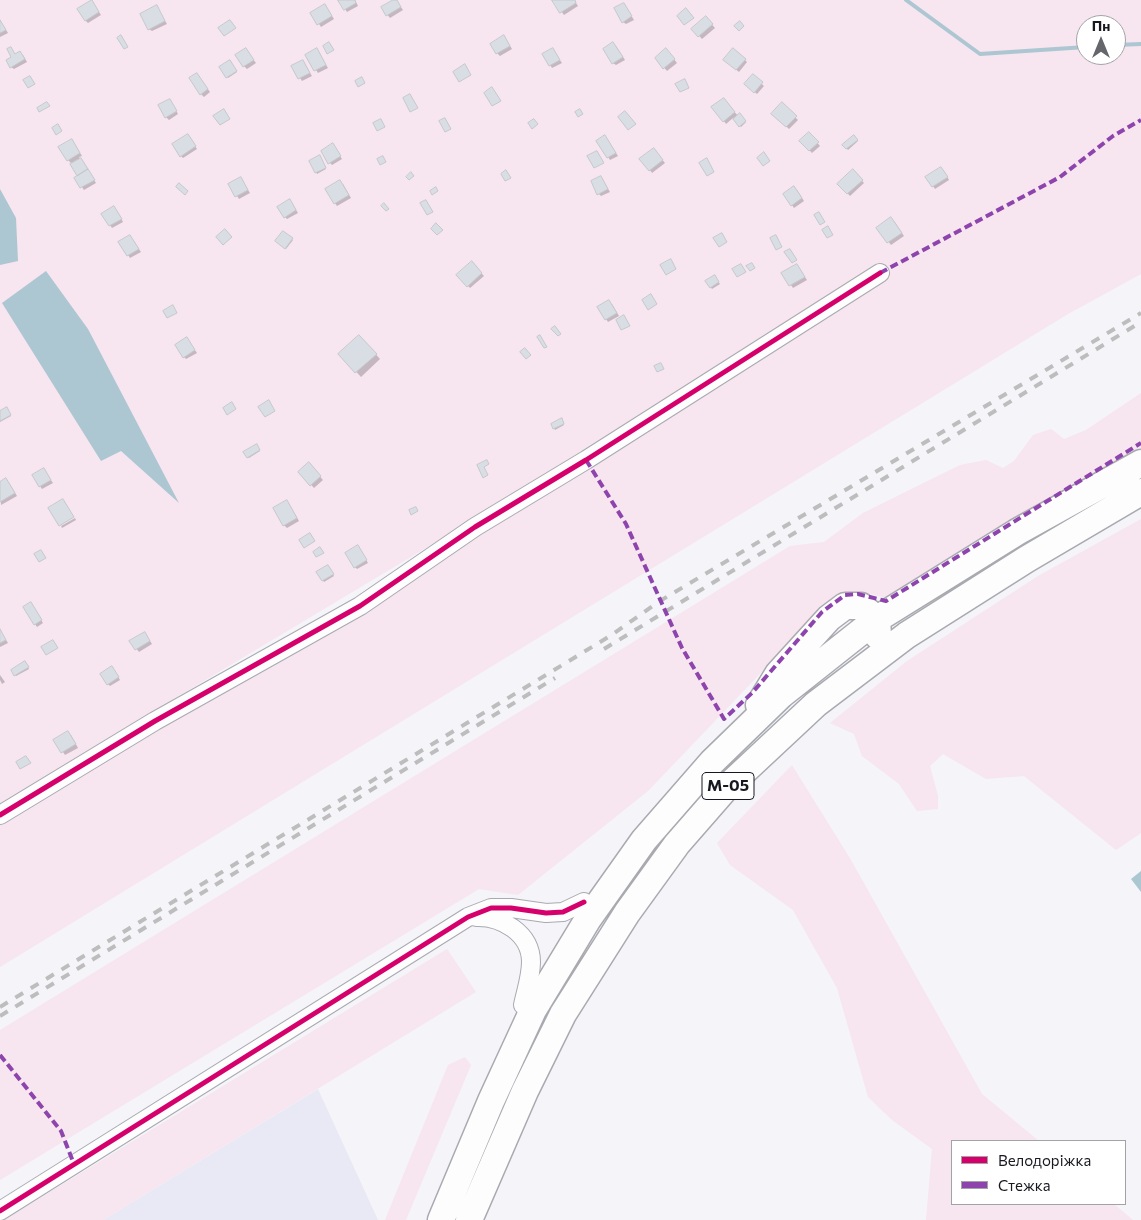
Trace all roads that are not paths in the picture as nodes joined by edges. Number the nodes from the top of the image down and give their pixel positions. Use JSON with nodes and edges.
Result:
{"nodes":[{"id":1,"x":880,"y":272,"type":"dead end"},
{"id":2,"x":1141,"y":463,"type":"edge"},
{"id":3,"x":1141,"y":492,"type":"edge"},
{"id":4,"x":877,"y":619,"type":"junction"},
{"id":5,"x":816,"y":704,"type":"junction"},
{"id":6,"x":0,"y":815,"type":"edge"},
{"id":7,"x":644,"y":840,"type":"junction"},
{"id":8,"x":584,"y":902,"type":"junction"},
{"id":9,"x":468,"y":917,"type":"junction"},
{"id":10,"x":523,"y":1005,"type":"junction"},
{"id":11,"x":491,"y":1100,"type":"junction"},
{"id":12,"x":0,"y":1211,"type":"edge"},
{"id":13,"x":474,"y":1213,"type":"edge"},
{"id":14,"x":441,"y":1220,"type":"edge"}],
"edges":[{"from":1,"to":6,"type":"street"},
{"from":2,"to":4,"type":"highway"},
{"from":3,"to":5,"type":"highway","number":"М-05"},
{"from":4,"to":5,"type":"highway"},
{"from":4,"to":7,"type":"highway","number":"М-05"},
{"from":5,"to":13,"type":"highway","number":"М-05"},
{"from":7,"to":8,"type":"highway"},
{"from":7,"to":11,"type":"highway","number":"М-05"},
{"from":8,"to":9,"type":"street"},
{"from":8,"to":10,"type":"highway"},
{"from":9,"to":10,"type":"street"},
{"from":9,"to":12,"type":"street"},
{"from":10,"to":11,"type":"highway"},
{"from":11,"to":14,"type":"highway","number":"М-05"}]}
